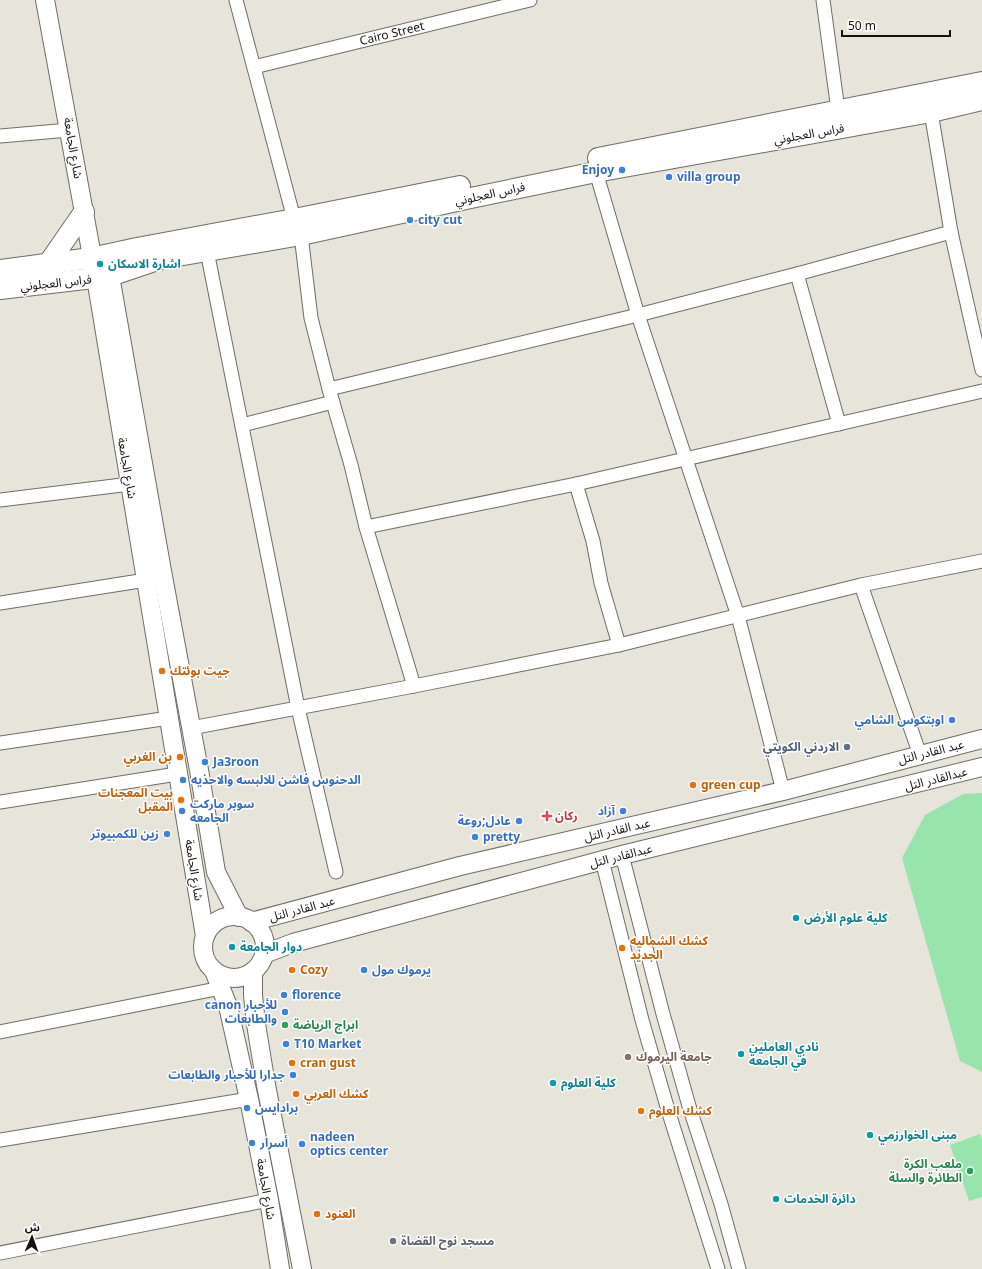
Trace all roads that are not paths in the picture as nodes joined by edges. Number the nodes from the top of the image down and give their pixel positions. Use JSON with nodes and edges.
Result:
{"nodes":[{"id":1,"x":45,"y":0,"type":"edge"},
{"id":2,"x":236,"y":0,"type":"edge"},
{"id":3,"x":530,"y":0,"type":"edge"},
{"id":4,"x":823,"y":0,"type":"edge"},
{"id":5,"x":254,"y":67,"type":"junction"},
{"id":6,"x":982,"y":82,"type":"edge"},
{"id":7,"x":982,"y":100,"type":"edge"},
{"id":8,"x":838,"y":110,"type":"junction"},
{"id":9,"x":931,"y":112,"type":"junction"},
{"id":10,"x":69,"y":130,"type":"junction"},
{"id":11,"x":0,"y":136,"type":"edge"},
{"id":12,"x":596,"y":172,"type":"junction"},
{"id":13,"x":84,"y":212,"type":"junction"},
{"id":14,"x":298,"y":227,"type":"junction"},
{"id":15,"x":951,"y":232,"type":"junction"},
{"id":16,"x":207,"y":251,"type":"junction"},
{"id":17,"x":97,"y":257,"type":"junction"},
{"id":18,"x":48,"y":264,"type":"junction"},
{"id":19,"x":0,"y":270,"type":"edge"},
{"id":20,"x":797,"y":274,"type":"junction"},
{"id":21,"x":103,"y":277,"type":"junction"},
{"id":22,"x":0,"y":289,"type":"edge"},
{"id":23,"x":638,"y":314,"type":"junction"},
{"id":24,"x":982,"y":370,"type":"edge"},
{"id":25,"x":982,"y":392,"type":"edge"},
{"id":26,"x":331,"y":396,"type":"junction"},
{"id":27,"x":839,"y":424,"type":"junction"},
{"id":28,"x":242,"y":425,"type":"junction"},
{"id":29,"x":686,"y":458,"type":"junction"},
{"id":30,"x":130,"y":484,"type":"junction"},
{"id":31,"x":576,"y":484,"type":"junction"},
{"id":32,"x":0,"y":500,"type":"edge"},
{"id":33,"x":366,"y":527,"type":"junction"},
{"id":34,"x":982,"y":561,"type":"edge"},
{"id":35,"x":146,"y":580,"type":"junction"},
{"id":36,"x":861,"y":585,"type":"junction"},
{"id":37,"x":0,"y":603,"type":"edge"},
{"id":38,"x":738,"y":616,"type":"junction"},
{"id":39,"x":619,"y":644,"type":"junction"},
{"id":40,"x":414,"y":686,"type":"junction"},
{"id":41,"x":298,"y":708,"type":"junction"},
{"id":42,"x":169,"y":718,"type":"junction"},
{"id":43,"x":191,"y":728,"type":"junction"},
{"id":44,"x":982,"y":739,"type":"edge"},
{"id":45,"x":0,"y":743,"type":"edge"},
{"id":46,"x":920,"y":755,"type":"junction"},
{"id":47,"x":982,"y":767,"type":"edge"},
{"id":48,"x":177,"y":774,"type":"junction"},
{"id":49,"x":783,"y":791,"type":"junction"},
{"id":50,"x":0,"y":802,"type":"edge"},
{"id":51,"x":622,"y":855,"type":"junction"},
{"id":52,"x":602,"y":860,"type":"junction"},
{"id":53,"x":336,"y":872,"type":"dead end"},
{"id":54,"x":245,"y":919,"type":"junction"},
{"id":55,"x":204,"y":936,"type":"junction"},
{"id":56,"x":264,"y":954,"type":"junction"},
{"id":57,"x":214,"y":971,"type":"junction"},
{"id":58,"x":253,"y":971,"type":"junction"},
{"id":59,"x":221,"y":988,"type":"junction"},
{"id":60,"x":0,"y":1032,"type":"edge"},
{"id":61,"x":249,"y":1099,"type":"junction"},
{"id":62,"x":693,"y":1122,"type":"junction"},
{"id":63,"x":674,"y":1128,"type":"junction"},
{"id":64,"x":0,"y":1140,"type":"edge"},
{"id":65,"x":269,"y":1200,"type":"junction"},
{"id":66,"x":0,"y":1253,"type":"edge"},
{"id":67,"x":280,"y":1269,"type":"edge"},
{"id":68,"x":302,"y":1269,"type":"edge"},
{"id":69,"x":718,"y":1269,"type":"edge"},
{"id":70,"x":739,"y":1269,"type":"edge"}],
"edges":[{"from":1,"to":10,"type":"main road","name":"شارع الجامعة"},
{"from":2,"to":5,"type":"street"},
{"from":3,"to":5,"type":"street","name":"Cairo Street"},
{"from":4,"to":8,"type":"street"},
{"from":5,"to":14,"type":"street"},
{"from":6,"to":8,"type":"main road","name":"فراس العجلوني"},
{"from":7,"to":9,"type":"main road","name":"فراس العجلوني"},
{"from":8,"to":14,"type":"main road","name":"فراس العجلوني"},
{"from":9,"to":12,"type":"main road","name":"فراس العجلوني"},
{"from":9,"to":15,"type":"street"},
{"from":10,"to":11,"type":"street"},
{"from":10,"to":13,"type":"main road","name":"شارع الجامعة"},
{"from":12,"to":14,"type":"main road","name":"فراس العجلوني"},
{"from":12,"to":23,"type":"street"},
{"from":13,"to":17,"type":"main road","name":"شارع الجامعة"},
{"from":13,"to":18,"type":"main road"},
{"from":14,"to":16,"type":"main road","name":"فراس العجلوني"},
{"from":14,"to":17,"type":"main road","name":"فراس العجلوني"},
{"from":14,"to":26,"type":"street"},
{"from":15,"to":20,"type":"street"},
{"from":15,"to":24,"type":"street"},
{"from":16,"to":21,"type":"main road","name":"فراس العجلوني"},
{"from":16,"to":28,"type":"street"},
{"from":17,"to":18,"type":"main road","name":"فراس العجلوني"},
{"from":17,"to":21,"type":"main road","name":"شارع الجامعة"},
{"from":18,"to":19,"type":"main road","name":"فراس العجلوني"},
{"from":20,"to":23,"type":"street"},
{"from":20,"to":27,"type":"street"},
{"from":21,"to":22,"type":"main road","name":"فراس العجلوني"},
{"from":21,"to":30,"type":"main road","name":"شارع الجامعة"},
{"from":21,"to":43,"type":"main road","name":"شارع الجامعة"},
{"from":23,"to":26,"type":"street"},
{"from":23,"to":29,"type":"street"},
{"from":25,"to":27,"type":"street"},
{"from":26,"to":28,"type":"street"},
{"from":26,"to":33,"type":"street"},
{"from":27,"to":29,"type":"street"},
{"from":28,"to":41,"type":"street"},
{"from":29,"to":31,"type":"street"},
{"from":29,"to":38,"type":"street"},
{"from":30,"to":32,"type":"street"},
{"from":30,"to":35,"type":"main road","name":"شارع الجامعة"},
{"from":31,"to":33,"type":"street"},
{"from":31,"to":39,"type":"street"},
{"from":33,"to":40,"type":"street"},
{"from":34,"to":36,"type":"street"},
{"from":35,"to":37,"type":"street"},
{"from":35,"to":42,"type":"main road","name":"شارع الجامعة"},
{"from":36,"to":38,"type":"street"},
{"from":36,"to":46,"type":"street"},
{"from":38,"to":39,"type":"street"},
{"from":38,"to":49,"type":"street"},
{"from":39,"to":40,"type":"street"},
{"from":40,"to":41,"type":"street"},
{"from":41,"to":43,"type":"street"},
{"from":41,"to":53,"type":"street"},
{"from":42,"to":45,"type":"street"},
{"from":42,"to":48,"type":"main road","name":"شارع الجامعة"},
{"from":43,"to":54,"type":"main road","name":"شارع الجامعة"},
{"from":44,"to":46,"type":"main road","name":"عبد القادر التل"},
{"from":46,"to":49,"type":"main road","name":"عبد القادر التل"},
{"from":47,"to":51,"type":"main road","name":"عبدالقادر التل"},
{"from":48,"to":50,"type":"street"},
{"from":48,"to":55,"type":"main road","name":"شارع الجامعة"},
{"from":49,"to":54,"type":"main road","name":"عبد القادر التل"},
{"from":51,"to":52,"type":"main road","name":"عبدالقادر التل"},
{"from":51,"to":62,"type":"street"},
{"from":52,"to":56,"type":"main road","name":"عبدالقادر التل"},
{"from":52,"to":63,"type":"street"},
{"from":54,"to":55,"type":"main road"},
{"from":54,"to":56,"type":"main road"},
{"from":55,"to":57,"type":"main road"},
{"from":56,"to":58,"type":"main road"},
{"from":57,"to":58,"type":"main road"},
{"from":57,"to":59,"type":"main road","name":"شارع الجامعة"},
{"from":58,"to":68,"type":"main road","name":"شارع الجامعة"},
{"from":59,"to":60,"type":"street"},
{"from":59,"to":61,"type":"main road","name":"شارع الجامعة"},
{"from":61,"to":64,"type":"street"},
{"from":61,"to":65,"type":"main road","name":"شارع الجامعة"},
{"from":62,"to":63,"type":"street"},
{"from":62,"to":70,"type":"street"},
{"from":63,"to":69,"type":"street"},
{"from":65,"to":66,"type":"street"},
{"from":65,"to":67,"type":"main road","name":"شارع الجامعة"}]}
